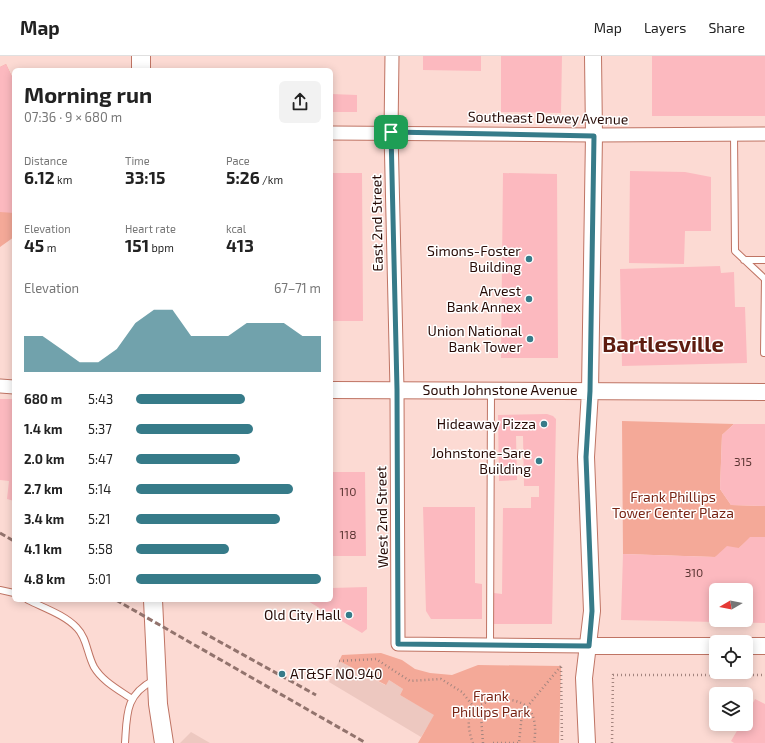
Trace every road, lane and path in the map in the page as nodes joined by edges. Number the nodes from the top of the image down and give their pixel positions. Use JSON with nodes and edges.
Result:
{"nodes":[{"id":1,"x":141,"y":56,"type":"edge"},
{"id":2,"x":392,"y":56,"type":"edge"},
{"id":3,"x":593,"y":56,"type":"edge"},
{"id":4,"x":141,"y":68,"type":"edge"},
{"id":5,"x":333,"y":132,"type":"edge"},
{"id":6,"x":391,"y":132,"type":"junction"},
{"id":7,"x":734,"y":134,"type":"junction"},
{"id":8,"x":765,"y":134,"type":"edge"},
{"id":9,"x":594,"y":136,"type":"junction"},
{"id":10,"x":744,"y":260,"type":"junction"},
{"id":11,"x":765,"y":260,"type":"edge"},
{"id":12,"x":764,"y":353,"type":"edge"},
{"id":13,"x":0,"y":386,"type":"edge"},
{"id":14,"x":12,"y":386,"type":"edge"},
{"id":15,"x":397,"y":389,"type":"junction"},
{"id":16,"x":333,"y":390,"type":"edge"},
{"id":17,"x":491,"y":390,"type":"junction"},
{"id":18,"x":590,"y":391,"type":"junction"},
{"id":19,"x":765,"y":392,"type":"edge"},
{"id":20,"x":0,"y":590,"type":"edge"},
{"id":21,"x":12,"y":593,"type":"edge"},
{"id":22,"x":32,"y":602,"type":"edge"},
{"id":23,"x":153,"y":602,"type":"edge"},
{"id":24,"x":490,"y":645,"type":"junction"},
{"id":25,"x":589,"y":646,"type":"junction"},
{"id":26,"x":709,"y":646,"type":"edge"},
{"id":27,"x":753,"y":646,"type":"edge"},
{"id":28,"x":765,"y":646,"type":"edge"},
{"id":29,"x":339,"y":662,"type":"dead end"},
{"id":30,"x":765,"y":675,"type":"edge"},
{"id":31,"x":156,"y":679,"type":"junction"},
{"id":32,"x":132,"y":699,"type":"junction"},
{"id":33,"x":527,"y":707,"type":"junction"},
{"id":34,"x":475,"y":708,"type":"junction"},
{"id":35,"x":522,"y":713,"type":"junction"},
{"id":36,"x":481,"y":716,"type":"junction"},
{"id":37,"x":125,"y":743,"type":"edge"},
{"id":38,"x":164,"y":743,"type":"edge"},
{"id":39,"x":473,"y":743,"type":"edge"},
{"id":40,"x":483,"y":743,"type":"edge"},
{"id":41,"x":493,"y":743,"type":"edge"},
{"id":42,"x":519,"y":743,"type":"edge"},
{"id":43,"x":534,"y":743,"type":"edge"},
{"id":44,"x":562,"y":743,"type":"edge"},
{"id":45,"x":587,"y":743,"type":"edge"},
{"id":46,"x":612,"y":743,"type":"edge"}],
"edges":[{"from":1,"to":4,"type":"main road"},
{"from":2,"to":6,"type":"street","name":"East 2nd Street"},
{"from":3,"to":9,"type":"street"},
{"from":5,"to":6,"type":"street","name":"Southeast Dewey Avenue"},
{"from":6,"to":9,"type":"street","name":"Southeast Dewey Avenue"},
{"from":6,"to":15,"type":"street","name":"East 2nd Street"},
{"from":7,"to":8,"type":"street","name":"Southeast Dewey Avenue"},
{"from":7,"to":9,"type":"street","name":"Southeast Dewey Avenue"},
{"from":7,"to":10,"type":"lane"},
{"from":9,"to":18,"type":"street"},
{"from":10,"to":11,"type":"lane"},
{"from":10,"to":12,"type":"lane"},
{"from":13,"to":14,"type":"street"},
{"from":15,"to":16,"type":"street","name":"South Johnstone Avenue"},
{"from":15,"to":17,"type":"street","name":"South Johnstone Avenue"},
{"from":15,"to":24,"type":"street","name":"West 2nd Street"},
{"from":17,"to":18,"type":"street","name":"South Johnstone Avenue"},
{"from":17,"to":24,"type":"lane"},
{"from":18,"to":19,"type":"street","name":"South Johnstone Avenue"},
{"from":18,"to":25,"type":"street"},
{"from":20,"to":21,"type":"lane"},
{"from":22,"to":32,"type":"lane"},
{"from":23,"to":31,"type":"main road"},
{"from":24,"to":25,"type":"street"},
{"from":25,"to":26,"type":"street"},
{"from":25,"to":45,"type":"street"},
{"from":27,"to":28,"type":"street"},
{"from":29,"to":34,"type":"path"},
{"from":30,"to":46,"type":"path"},
{"from":31,"to":32,"type":"lane"},
{"from":31,"to":38,"type":"main road"},
{"from":32,"to":37,"type":"lane"},
{"from":33,"to":34,"type":"path"},
{"from":33,"to":35,"type":"path"},
{"from":33,"to":43,"type":"path"},
{"from":33,"to":44,"type":"path"},
{"from":34,"to":36,"type":"path"},
{"from":34,"to":39,"type":"path"},
{"from":35,"to":36,"type":"path"},
{"from":35,"to":42,"type":"path"},
{"from":36,"to":40,"type":"path"},
{"from":41,"to":42,"type":"path"}]}
